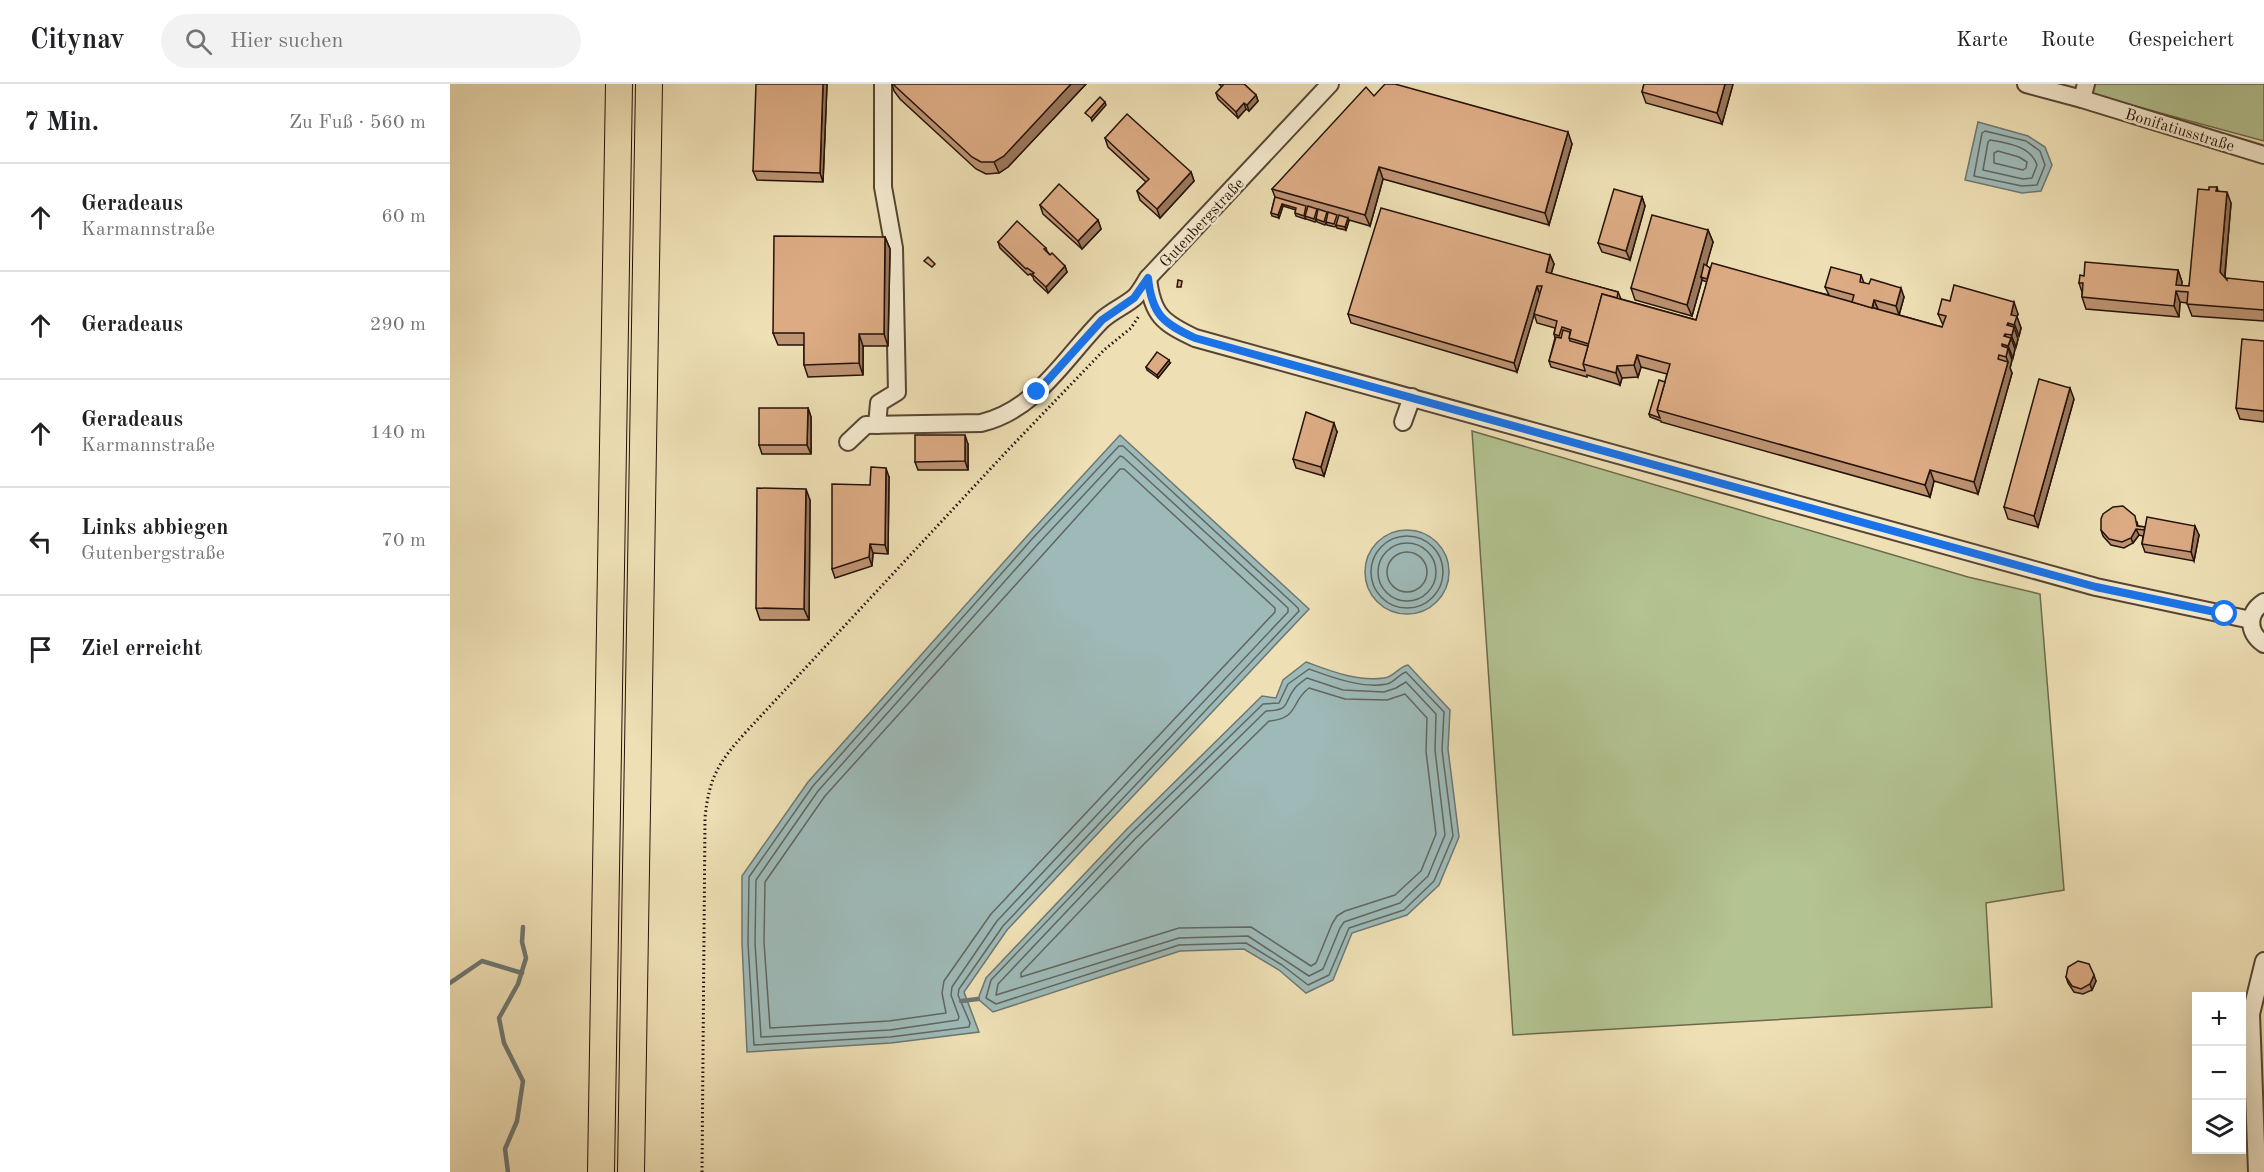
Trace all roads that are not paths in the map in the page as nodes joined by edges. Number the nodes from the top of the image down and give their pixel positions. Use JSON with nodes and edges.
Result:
{"nodes":[{"id":1,"x":619,"y":84,"type":"edge"},
{"id":2,"x":649,"y":84,"type":"edge"},
{"id":3,"x":883,"y":84,"type":"edge"},
{"id":4,"x":1330,"y":84,"type":"edge"},
{"id":5,"x":2026,"y":84,"type":"edge"},
{"id":6,"x":2084,"y":91,"type":"edge"},
{"id":7,"x":2264,"y":155,"type":"edge"},
{"id":8,"x":1148,"y":278,"type":"junction"},
{"id":9,"x":1412,"y":397,"type":"junction"},
{"id":10,"x":1403,"y":422,"type":"dead end"},
{"id":11,"x":877,"y":425,"type":"junction"},
{"id":12,"x":848,"y":441,"type":"dead end"},
{"id":13,"x":2264,"y":602,"type":"edge"},
{"id":14,"x":2251,"y":620,"type":"junction"},
{"id":15,"x":2264,"y":644,"type":"edge"},
{"id":16,"x":2264,"y":961,"type":"edge"},
{"id":17,"x":601,"y":1172,"type":"edge"},
{"id":18,"x":631,"y":1172,"type":"edge"},
{"id":19,"x":2257,"y":1172,"type":"edge"}],
"edges":[{"from":1,"to":17,"type":"highway"},
{"from":2,"to":18,"type":"highway"},
{"from":3,"to":11,"type":"street"},
{"from":4,"to":8,"type":"street","name":"Gutenbergstraße"},
{"from":5,"to":6,"type":"street","name":"Bonifatiusstraße"},
{"from":6,"to":7,"type":"street","name":"Bonifatiusstraße"},
{"from":8,"to":9,"type":"street"},
{"from":8,"to":11,"type":"street","name":"Gutenbergstraße"},
{"from":9,"to":10,"type":"street"},
{"from":9,"to":14,"type":"street"},
{"from":11,"to":12,"type":"street","name":"Gutenbergstraße"},
{"from":13,"to":14,"type":"street"},
{"from":14,"to":15,"type":"street"},
{"from":16,"to":19,"type":"street"}]}
